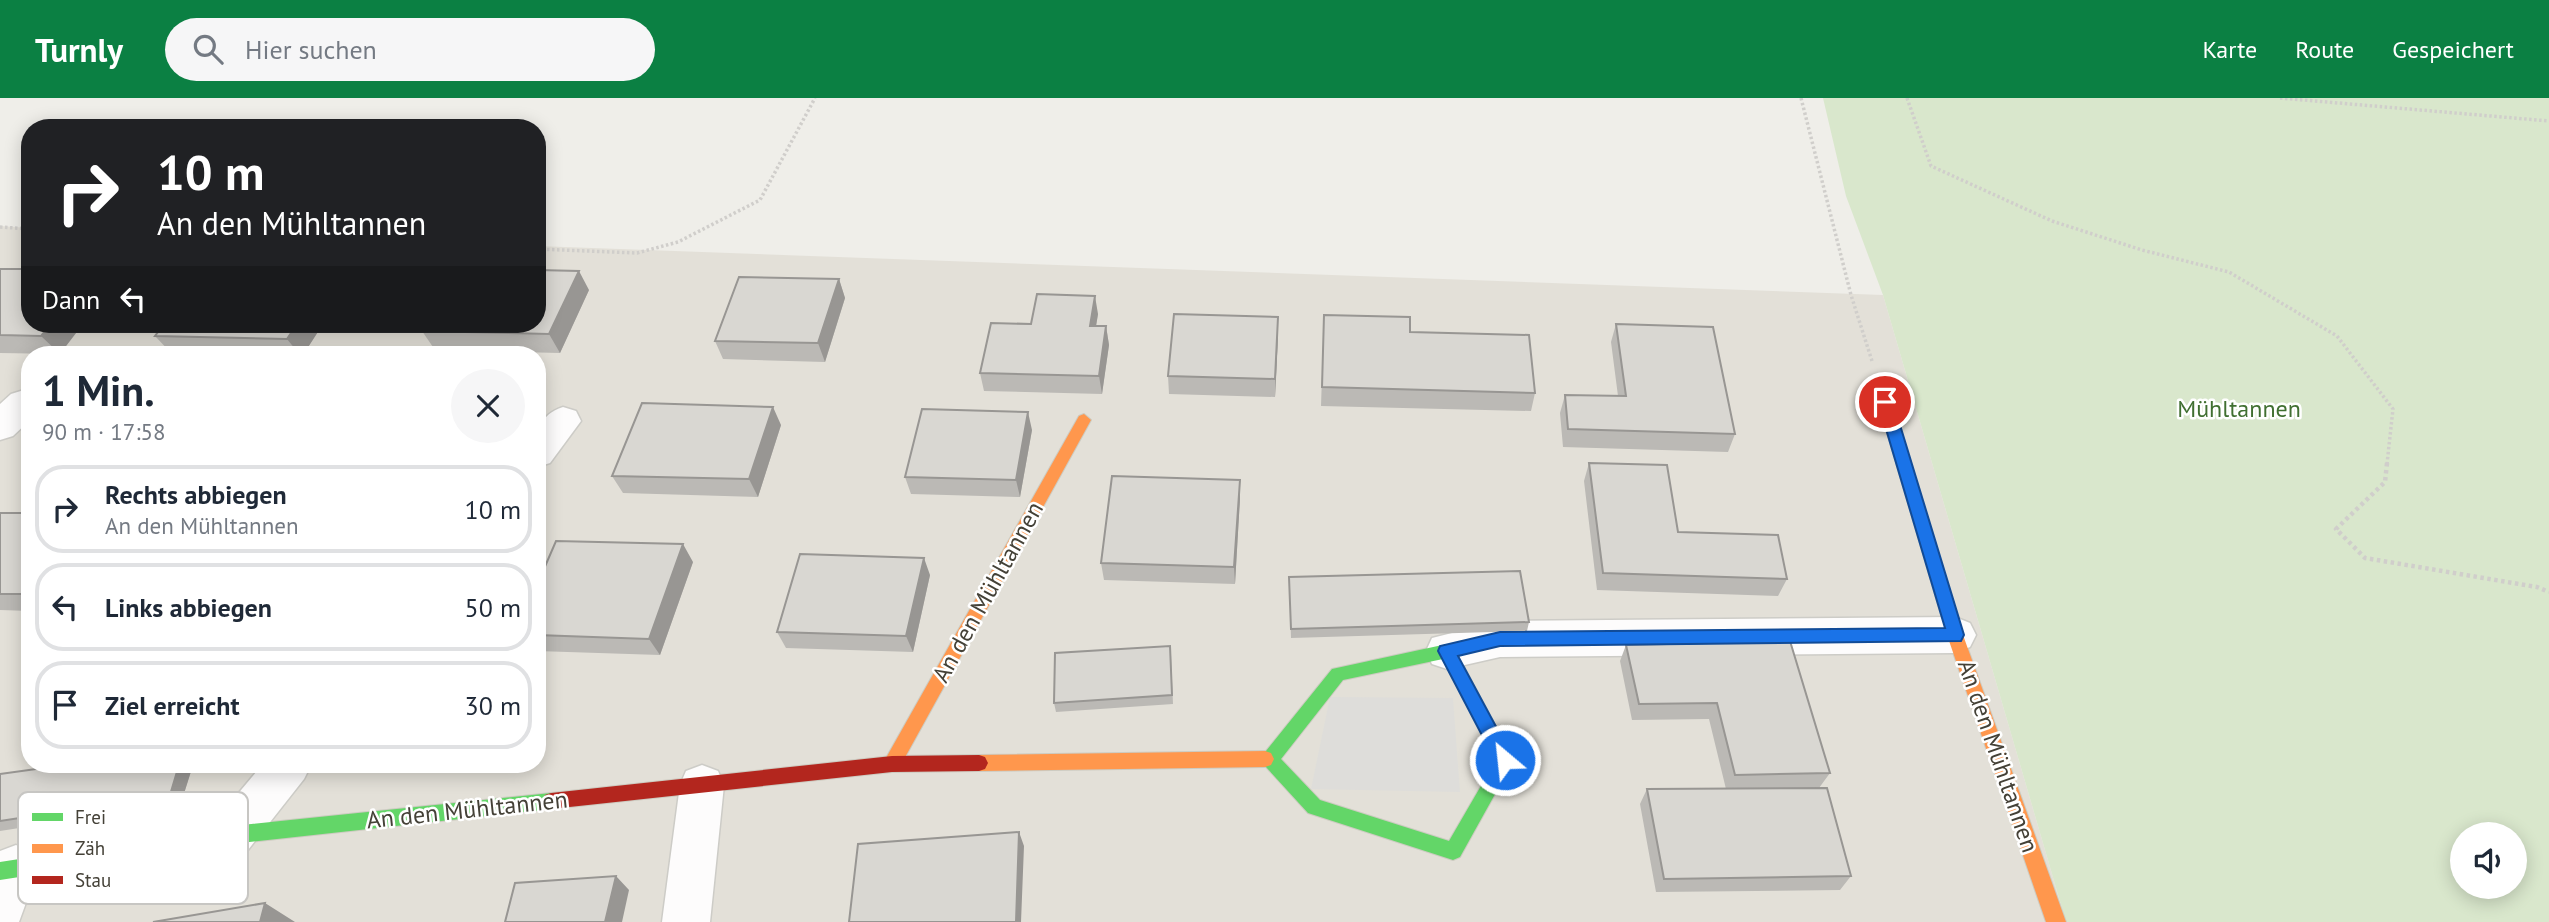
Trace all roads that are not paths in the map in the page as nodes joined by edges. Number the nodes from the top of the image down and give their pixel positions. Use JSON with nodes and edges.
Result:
{"nodes":[{"id":1,"x":1885,"y":402,"type":"road end"},
{"id":2,"x":1084,"y":420,"type":"dead end"},
{"id":3,"x":563,"y":421,"type":"dead end"},
{"id":4,"x":546,"y":442,"type":"edge"},
{"id":5,"x":1955,"y":635,"type":"junction"},
{"id":6,"x":1447,"y":651,"type":"junction"},
{"id":7,"x":1270,"y":759,"type":"junction"},
{"id":8,"x":892,"y":764,"type":"junction"},
{"id":9,"x":282,"y":773,"type":"edge"},
{"id":10,"x":702,"y":785,"type":"junction"},
{"id":11,"x":248,"y":815,"type":"edge"},
{"id":12,"x":248,"y":833,"type":"edge"},
{"id":13,"x":8,"y":869,"type":"edge"},
{"id":14,"x":0,"y":912,"type":"edge"},
{"id":15,"x":686,"y":922,"type":"edge"},
{"id":16,"x":2056,"y":922,"type":"edge"}],
"edges":[{"from":1,"to":5,"type":"street"},
{"from":2,"to":8,"type":"street","name":"An den Mühltannen"},
{"from":3,"to":4,"type":"street"},
{"from":5,"to":6,"type":"street","name":"An den Mühltannen"},
{"from":5,"to":16,"type":"street","name":"An den Mühltannen"},
{"from":6,"to":7,"type":"street","name":"An den Mühltannen"},
{"from":6,"to":7,"type":"street"},
{"from":7,"to":8,"type":"street","name":"An den Mühltannen"},
{"from":8,"to":10,"type":"street","name":"An den Mühltannen"},
{"from":9,"to":11,"type":"street"},
{"from":10,"to":12,"type":"street","name":"An den Mühltannen"},
{"from":10,"to":15,"type":"street"},
{"from":13,"to":14,"type":"street","name":"An den Mühltannen"}]}
